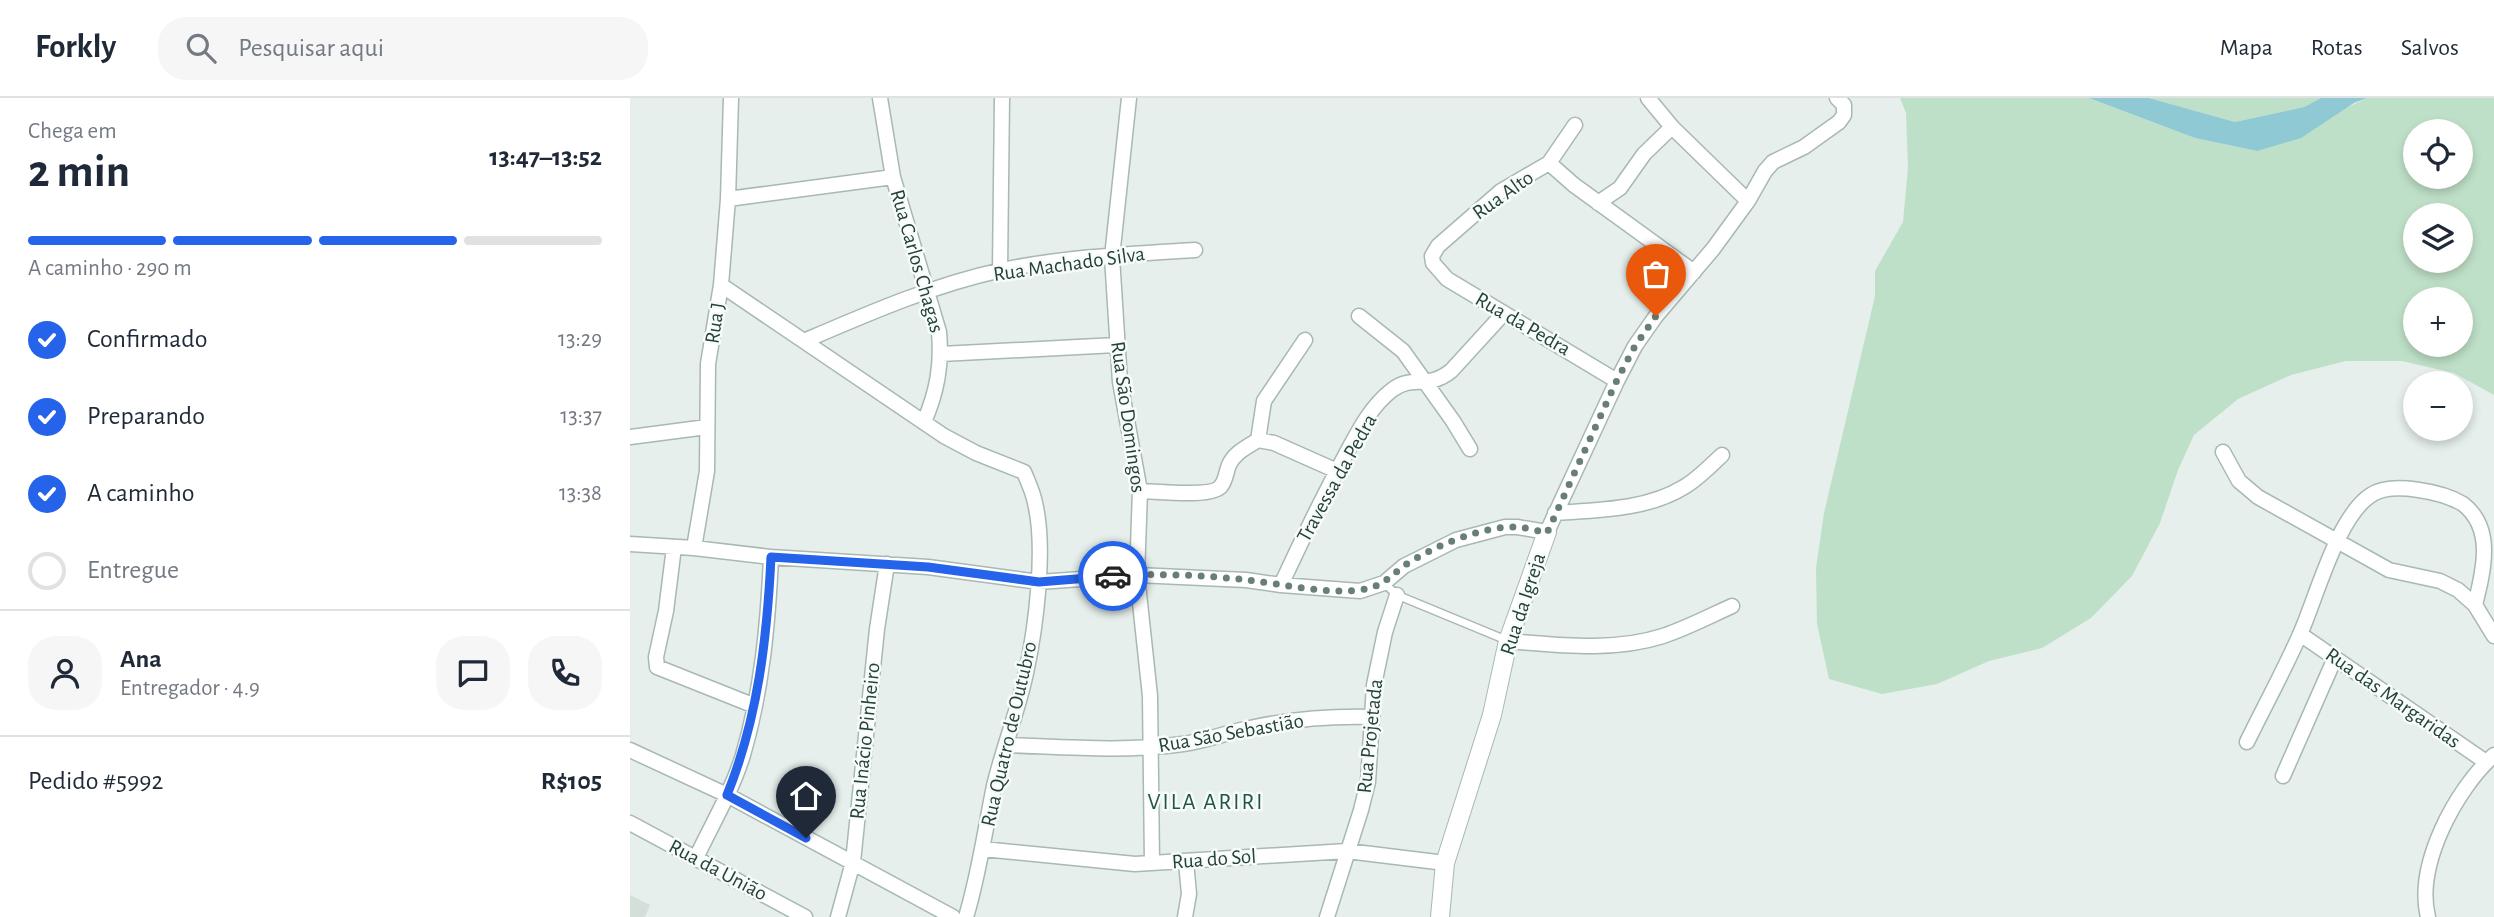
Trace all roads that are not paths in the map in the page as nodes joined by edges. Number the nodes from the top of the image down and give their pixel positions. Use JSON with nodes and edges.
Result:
{"nodes":[{"id":1,"x":731,"y":98,"type":"edge"},
{"id":2,"x":880,"y":98,"type":"edge"},
{"id":3,"x":1002,"y":98,"type":"edge"},
{"id":4,"x":1129,"y":98,"type":"edge"},
{"id":5,"x":1648,"y":98,"type":"edge"},
{"id":6,"x":1837,"y":98,"type":"edge"},
{"id":7,"x":1575,"y":125,"type":"dead end"},
{"id":8,"x":1672,"y":127,"type":"junction"},
{"id":9,"x":1549,"y":163,"type":"junction"},
{"id":10,"x":893,"y":177,"type":"junction"},
{"id":11,"x":728,"y":199,"type":"junction"},
{"id":12,"x":1748,"y":201,"type":"junction"},
{"id":13,"x":1598,"y":203,"type":"junction"},
{"id":14,"x":1195,"y":250,"type":"dead end"},
{"id":15,"x":1112,"y":257,"type":"junction"},
{"id":16,"x":1433,"y":263,"type":"joint"},
{"id":17,"x":1000,"y":270,"type":"junction"},
{"id":18,"x":1694,"y":272,"type":"junction"},
{"id":19,"x":721,"y":285,"type":"junction"},
{"id":20,"x":928,"y":290,"type":"junction"},
{"id":21,"x":1504,"y":313,"type":"junction"},
{"id":22,"x":1359,"y":316,"type":"dead end"},
{"id":23,"x":1305,"y":340,"type":"dead end"},
{"id":24,"x":804,"y":341,"type":"junction"},
{"id":25,"x":1116,"y":345,"type":"junction"},
{"id":26,"x":941,"y":354,"type":"junction"},
{"id":27,"x":1617,"y":380,"type":"junction"},
{"id":28,"x":1424,"y":383,"type":"junction"},
{"id":29,"x":924,"y":422,"type":"junction"},
{"id":30,"x":707,"y":426,"type":"junction"},
{"id":31,"x":630,"y":437,"type":"edge"},
{"id":32,"x":1258,"y":440,"type":"junction"},
{"id":33,"x":1470,"y":449,"type":"dead end"},
{"id":34,"x":2223,"y":452,"type":"dead end"},
{"id":35,"x":1722,"y":455,"type":"dead end"},
{"id":36,"x":1337,"y":471,"type":"junction"},
{"id":37,"x":1140,"y":491,"type":"junction"},
{"id":38,"x":1555,"y":513,"type":"junction"},
{"id":39,"x":1547,"y":533,"type":"junction"},
{"id":40,"x":2337,"y":542,"type":"junction"},
{"id":41,"x":630,"y":544,"type":"edge"},
{"id":42,"x":674,"y":547,"type":"junction"},
{"id":43,"x":694,"y":548,"type":"junction"},
{"id":44,"x":771,"y":557,"type":"junction"},
{"id":45,"x":887,"y":564,"type":"junction"},
{"id":46,"x":1138,"y":575,"type":"junction"},
{"id":47,"x":1039,"y":582,"type":"junction"},
{"id":48,"x":1384,"y":583,"type":"junction"},
{"id":49,"x":1280,"y":585,"type":"junction"},
{"id":50,"x":1397,"y":595,"type":"junction"},
{"id":51,"x":1732,"y":606,"type":"dead end"},
{"id":52,"x":2475,"y":606,"type":"junction"},
{"id":53,"x":2300,"y":634,"type":"junction"},
{"id":54,"x":2494,"y":636,"type":"edge"},
{"id":55,"x":1508,"y":641,"type":"junction"},
{"id":56,"x":2336,"y":658,"type":"junction"},
{"id":57,"x":755,"y":706,"type":"junction"},
{"id":58,"x":1372,"y":717,"type":"junction"},
{"id":59,"x":2247,"y":742,"type":"dead end"},
{"id":60,"x":1006,"y":745,"type":"junction"},
{"id":61,"x":1151,"y":748,"type":"junction"},
{"id":62,"x":630,"y":750,"type":"edge"},
{"id":63,"x":2490,"y":758,"type":"edge"},
{"id":64,"x":2283,"y":776,"type":"dead end"},
{"id":65,"x":727,"y":795,"type":"junction"},
{"id":66,"x":630,"y":823,"type":"edge"},
{"id":67,"x":983,"y":849,"type":"junction"},
{"id":68,"x":1347,"y":851,"type":"junction"},
{"id":69,"x":696,"y":858,"type":"junction"},
{"id":70,"x":853,"y":862,"type":"junction"},
{"id":71,"x":1186,"y":862,"type":"junction"},
{"id":72,"x":1152,"y":863,"type":"junction"},
{"id":73,"x":1445,"y":863,"type":"junction"},
{"id":74,"x":806,"y":917,"type":"edge"},
{"id":75,"x":838,"y":917,"type":"edge"},
{"id":76,"x":953,"y":917,"type":"edge"},
{"id":77,"x":966,"y":917,"type":"edge"},
{"id":78,"x":1185,"y":917,"type":"edge"},
{"id":79,"x":1327,"y":917,"type":"edge"},
{"id":80,"x":1440,"y":917,"type":"edge"},
{"id":81,"x":2428,"y":917,"type":"edge"}],
"edges":[{"from":1,"to":11,"type":"street","name":"Rua J"},
{"from":2,"to":10,"type":"street","name":"Rua Carlos Chagas"},
{"from":3,"to":17,"type":"street"},
{"from":4,"to":15,"type":"street","name":"Rua São Domingos"},
{"from":5,"to":8,"type":"street"},
{"from":6,"to":12,"type":"street","name":"Rua da Igreja"},
{"from":7,"to":9,"type":"street","name":"Rua Alto"},
{"from":8,"to":12,"type":"street"},
{"from":8,"to":13,"type":"street"},
{"from":9,"to":13,"type":"street"},
{"from":9,"to":16,"type":"street","name":"Rua Alto"},
{"from":10,"to":11,"type":"street"},
{"from":10,"to":20,"type":"street","name":"Rua Carlos Chagas"},
{"from":11,"to":19,"type":"street","name":"Rua J"},
{"from":12,"to":18,"type":"street","name":"Rua da Igreja"},
{"from":13,"to":18,"type":"street"},
{"from":14,"to":15,"type":"street","name":"Rua Machado Silva"},
{"from":15,"to":17,"type":"street","name":"Rua Machado Silva"},
{"from":15,"to":25,"type":"street","name":"Rua São Domingos"},
{"from":16,"to":21,"type":"street","name":"Rua da Pedra"},
{"from":17,"to":20,"type":"street","name":"Rua Machado Silva"},
{"from":18,"to":27,"type":"street","name":"Rua da Igreja"},
{"from":19,"to":24,"type":"street"},
{"from":19,"to":30,"type":"street","name":"Rua J"},
{"from":20,"to":24,"type":"street","name":"Rua Machado Silva"},
{"from":20,"to":26,"type":"street","name":"Rua Carlos Chagas"},
{"from":21,"to":27,"type":"street","name":"Rua da Pedra"},
{"from":21,"to":28,"type":"street","name":"Travessa da Pedra"},
{"from":22,"to":28,"type":"street"},
{"from":23,"to":32,"type":"street"},
{"from":24,"to":29,"type":"street","name":"Rua Quatro de Outubro"},
{"from":25,"to":26,"type":"street"},
{"from":25,"to":37,"type":"street","name":"Rua São Domingos"},
{"from":26,"to":29,"type":"street","name":"Rua Carlos Chagas"},
{"from":27,"to":38,"type":"street","name":"Rua da Igreja"},
{"from":28,"to":33,"type":"street"},
{"from":28,"to":36,"type":"street","name":"Travessa da Pedra"},
{"from":29,"to":47,"type":"street","name":"Rua Quatro de Outubro"},
{"from":30,"to":31,"type":"street"},
{"from":30,"to":43,"type":"street","name":"Rua J"},
{"from":32,"to":36,"type":"street"},
{"from":32,"to":37,"type":"street"},
{"from":34,"to":40,"type":"street"},
{"from":35,"to":38,"type":"street"},
{"from":36,"to":49,"type":"street","name":"Travessa da Pedra"},
{"from":37,"to":46,"type":"street","name":"Rua São Domingos"},
{"from":38,"to":39,"type":"street","name":"Rua da Igreja"},
{"from":39,"to":48,"type":"street"},
{"from":39,"to":55,"type":"street","name":"Rua da Igreja"},
{"from":40,"to":52,"type":"street"},
{"from":40,"to":52,"type":"street","name":"Rua das Margaridas"},
{"from":40,"to":53,"type":"street","name":"Rua das Margaridas"},
{"from":41,"to":42,"type":"street"},
{"from":42,"to":43,"type":"street"},
{"from":42,"to":57,"type":"street"},
{"from":43,"to":44,"type":"street"},
{"from":44,"to":45,"type":"street"},
{"from":44,"to":57,"type":"street"},
{"from":45,"to":47,"type":"street"},
{"from":45,"to":70,"type":"street","name":"Rua Inácio Pinheiro"},
{"from":46,"to":47,"type":"street"},
{"from":46,"to":49,"type":"street"},
{"from":46,"to":61,"type":"street","name":"Rua São Domingos"},
{"from":47,"to":60,"type":"street","name":"Rua Quatro de Outubro"},
{"from":48,"to":49,"type":"street"},
{"from":48,"to":50,"type":"lane"},
{"from":50,"to":55,"type":"lane"},
{"from":50,"to":58,"type":"street","name":"Rua Projetada"},
{"from":51,"to":55,"type":"street"},
{"from":52,"to":54,"type":"street"},
{"from":53,"to":56,"type":"street","name":"Rua das Margaridas"},
{"from":53,"to":59,"type":"street","name":"Rua das Margaridas"},
{"from":55,"to":73,"type":"street","name":"Rua da Igreja"},
{"from":56,"to":63,"type":"street","name":"Rua das Margaridas"},
{"from":56,"to":64,"type":"street"},
{"from":57,"to":65,"type":"street"},
{"from":58,"to":61,"type":"street","name":"Rua São Sebastião"},
{"from":58,"to":68,"type":"street","name":"Rua Projetada"},
{"from":60,"to":61,"type":"street","name":"Rua São Sebastião"},
{"from":60,"to":67,"type":"street","name":"Rua Quatro de Outubro"},
{"from":61,"to":72,"type":"street","name":"Rua São Domingos"},
{"from":62,"to":65,"type":"street"},
{"from":63,"to":81,"type":"street","name":"Rua das Margaridas"},
{"from":65,"to":69,"type":"street"},
{"from":65,"to":70,"type":"street"},
{"from":66,"to":69,"type":"street","name":"Rua da União"},
{"from":67,"to":72,"type":"street","name":"Rua do Sol"},
{"from":67,"to":77,"type":"street","name":"Rua Quatro de Outubro"},
{"from":68,"to":71,"type":"street","name":"Rua do Sol"},
{"from":68,"to":73,"type":"street","name":"Rua do Sol"},
{"from":68,"to":79,"type":"street","name":"Rua Projetada"},
{"from":69,"to":74,"type":"street","name":"Rua da União"},
{"from":70,"to":75,"type":"street","name":"Rua Inácio Pinheiro"},
{"from":70,"to":76,"type":"street"},
{"from":71,"to":72,"type":"street","name":"Rua do Sol"},
{"from":71,"to":78,"type":"street"},
{"from":73,"to":80,"type":"street","name":"Rua da Igreja"}]}
